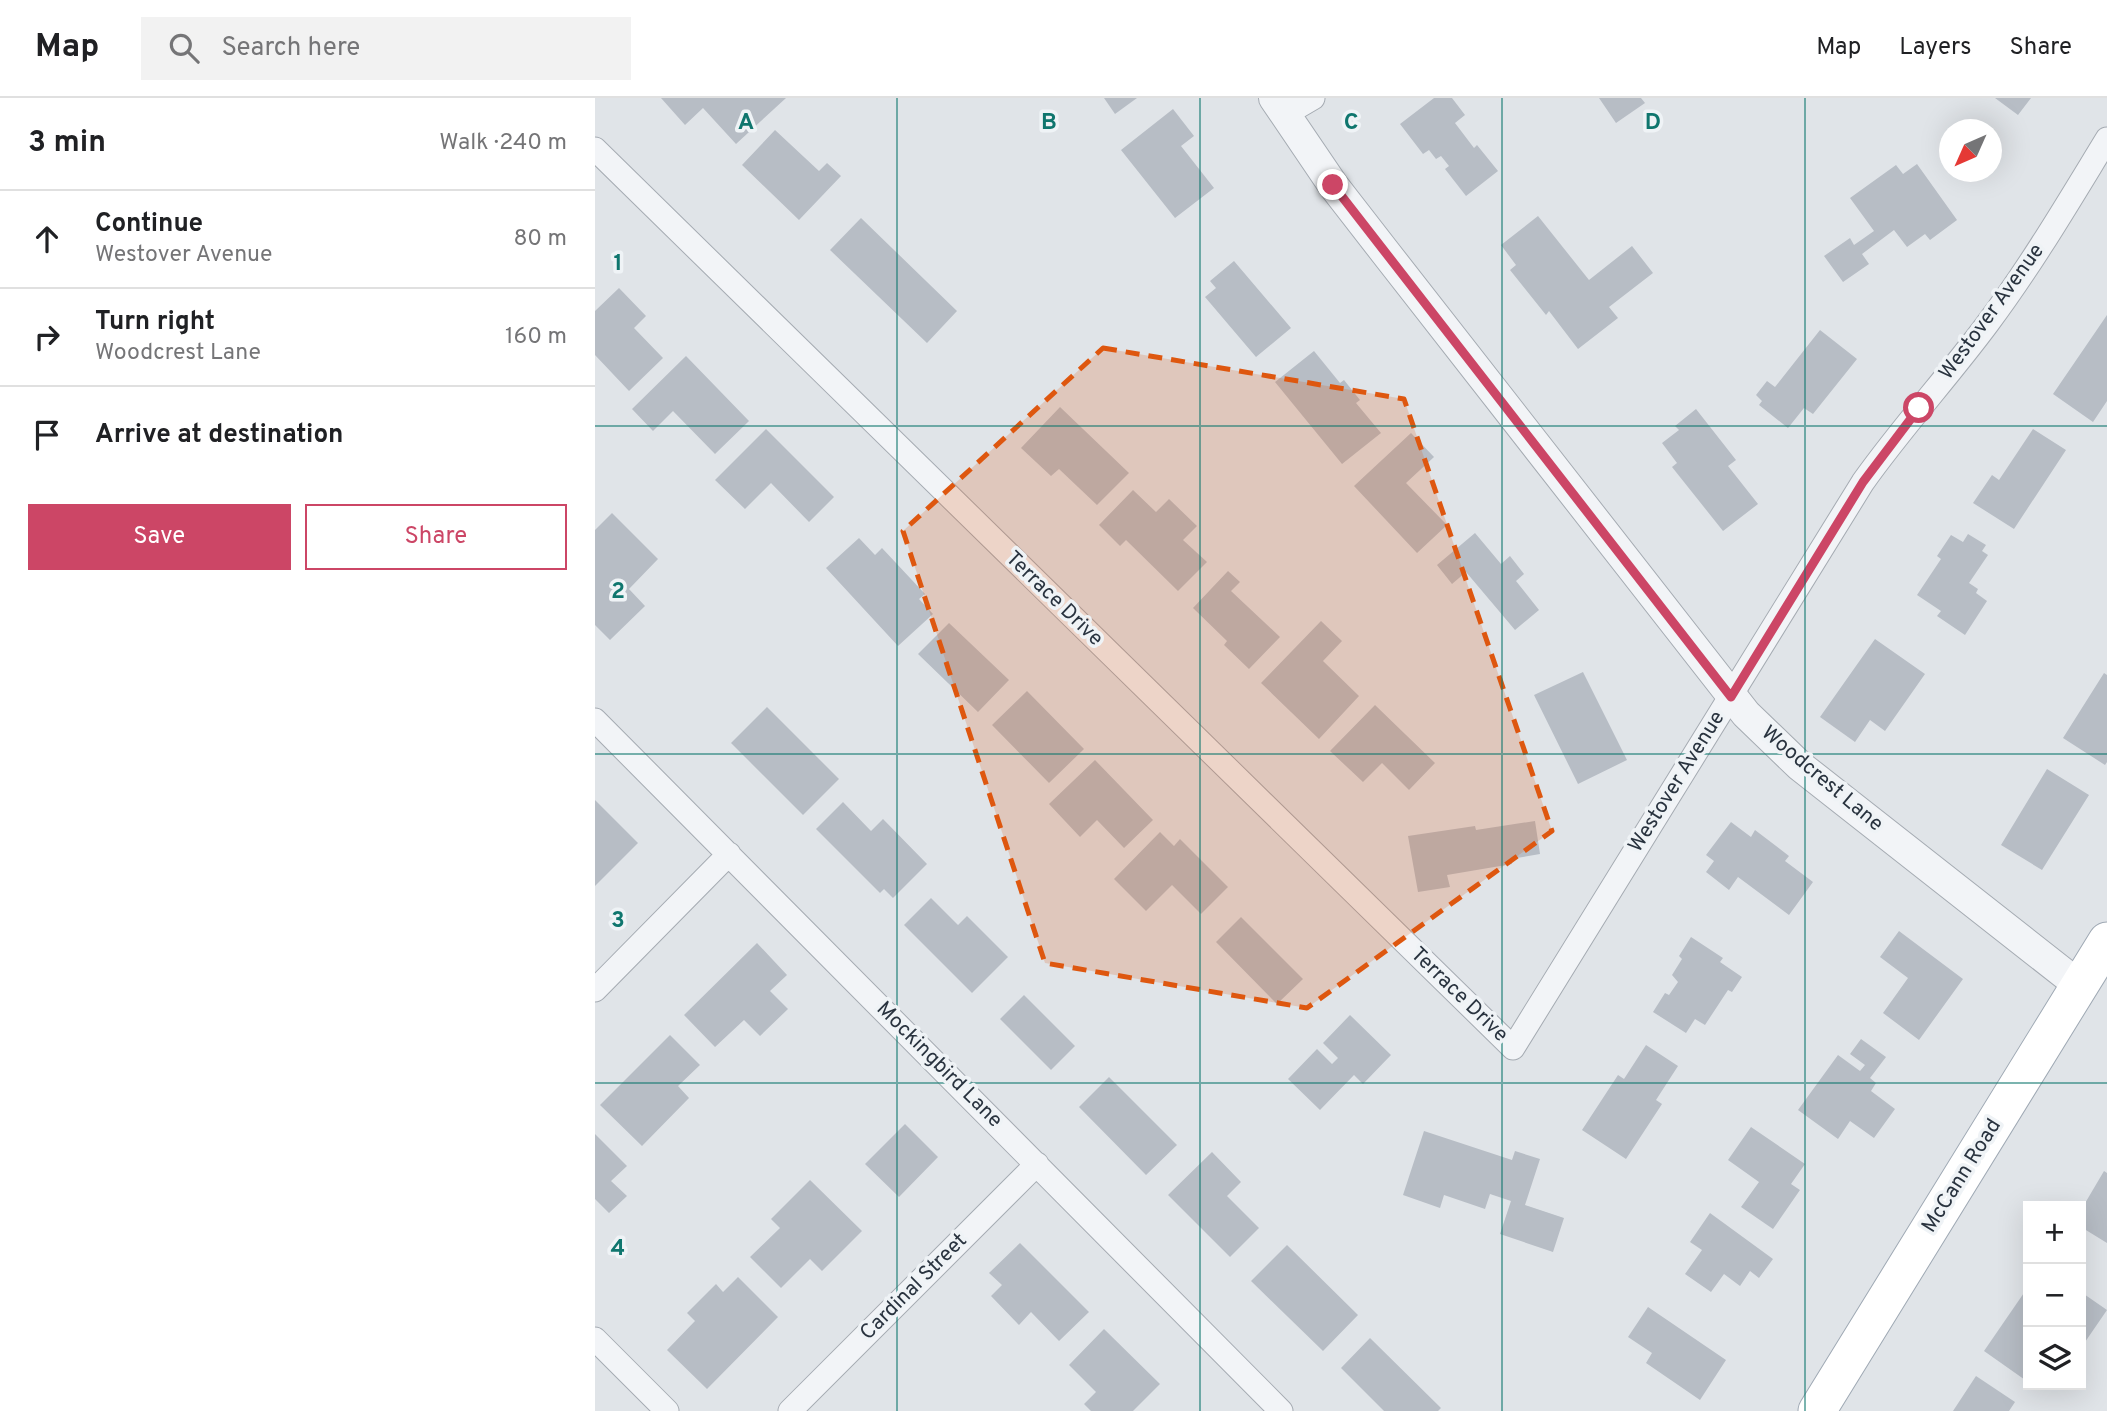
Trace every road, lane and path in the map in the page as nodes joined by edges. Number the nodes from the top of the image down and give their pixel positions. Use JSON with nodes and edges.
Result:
{"nodes":[{"id":1,"x":1313,"y":98,"type":"edge"},
{"id":2,"x":1279,"y":106,"type":"edge"},
{"id":3,"x":2107,"y":139,"type":"edge"},
{"id":4,"x":595,"y":149,"type":"edge"},
{"id":5,"x":1731,"y":697,"type":"junction"},
{"id":6,"x":595,"y":720,"type":"edge"},
{"id":7,"x":729,"y":854,"type":"junction"},
{"id":8,"x":2107,"y":941,"type":"edge"},
{"id":9,"x":2080,"y":986,"type":"junction"},
{"id":10,"x":595,"y":990,"type":"edge"},
{"id":11,"x":1513,"y":1048,"type":"joint"},
{"id":12,"x":1037,"y":1164,"type":"junction"},
{"id":13,"x":595,"y":1339,"type":"edge"},
{"id":14,"x":667,"y":1411,"type":"edge"},
{"id":15,"x":790,"y":1411,"type":"edge"},
{"id":16,"x":1281,"y":1411,"type":"edge"},
{"id":17,"x":1817,"y":1411,"type":"edge"}],
"edges":[{"from":1,"to":2,"type":"street"},
{"from":2,"to":5,"type":"street","name":"Woodcrest Lane"},
{"from":3,"to":5,"type":"street","name":"Westover Avenue"},
{"from":4,"to":11,"type":"street","name":"Terrace Drive"},
{"from":5,"to":9,"type":"street","name":"Woodcrest Lane"},
{"from":5,"to":11,"type":"street","name":"Westover Avenue"},
{"from":6,"to":7,"type":"street","name":"Mockingbird Lane"},
{"from":7,"to":10,"type":"street"},
{"from":7,"to":12,"type":"street","name":"Mockingbird Lane"},
{"from":8,"to":9,"type":"main road","name":"McCann Road"},
{"from":9,"to":17,"type":"main road","name":"McCann Road"},
{"from":12,"to":15,"type":"street","name":"Cardinal Street"},
{"from":12,"to":16,"type":"street","name":"Mockingbird Lane"},
{"from":13,"to":14,"type":"street"}]}
